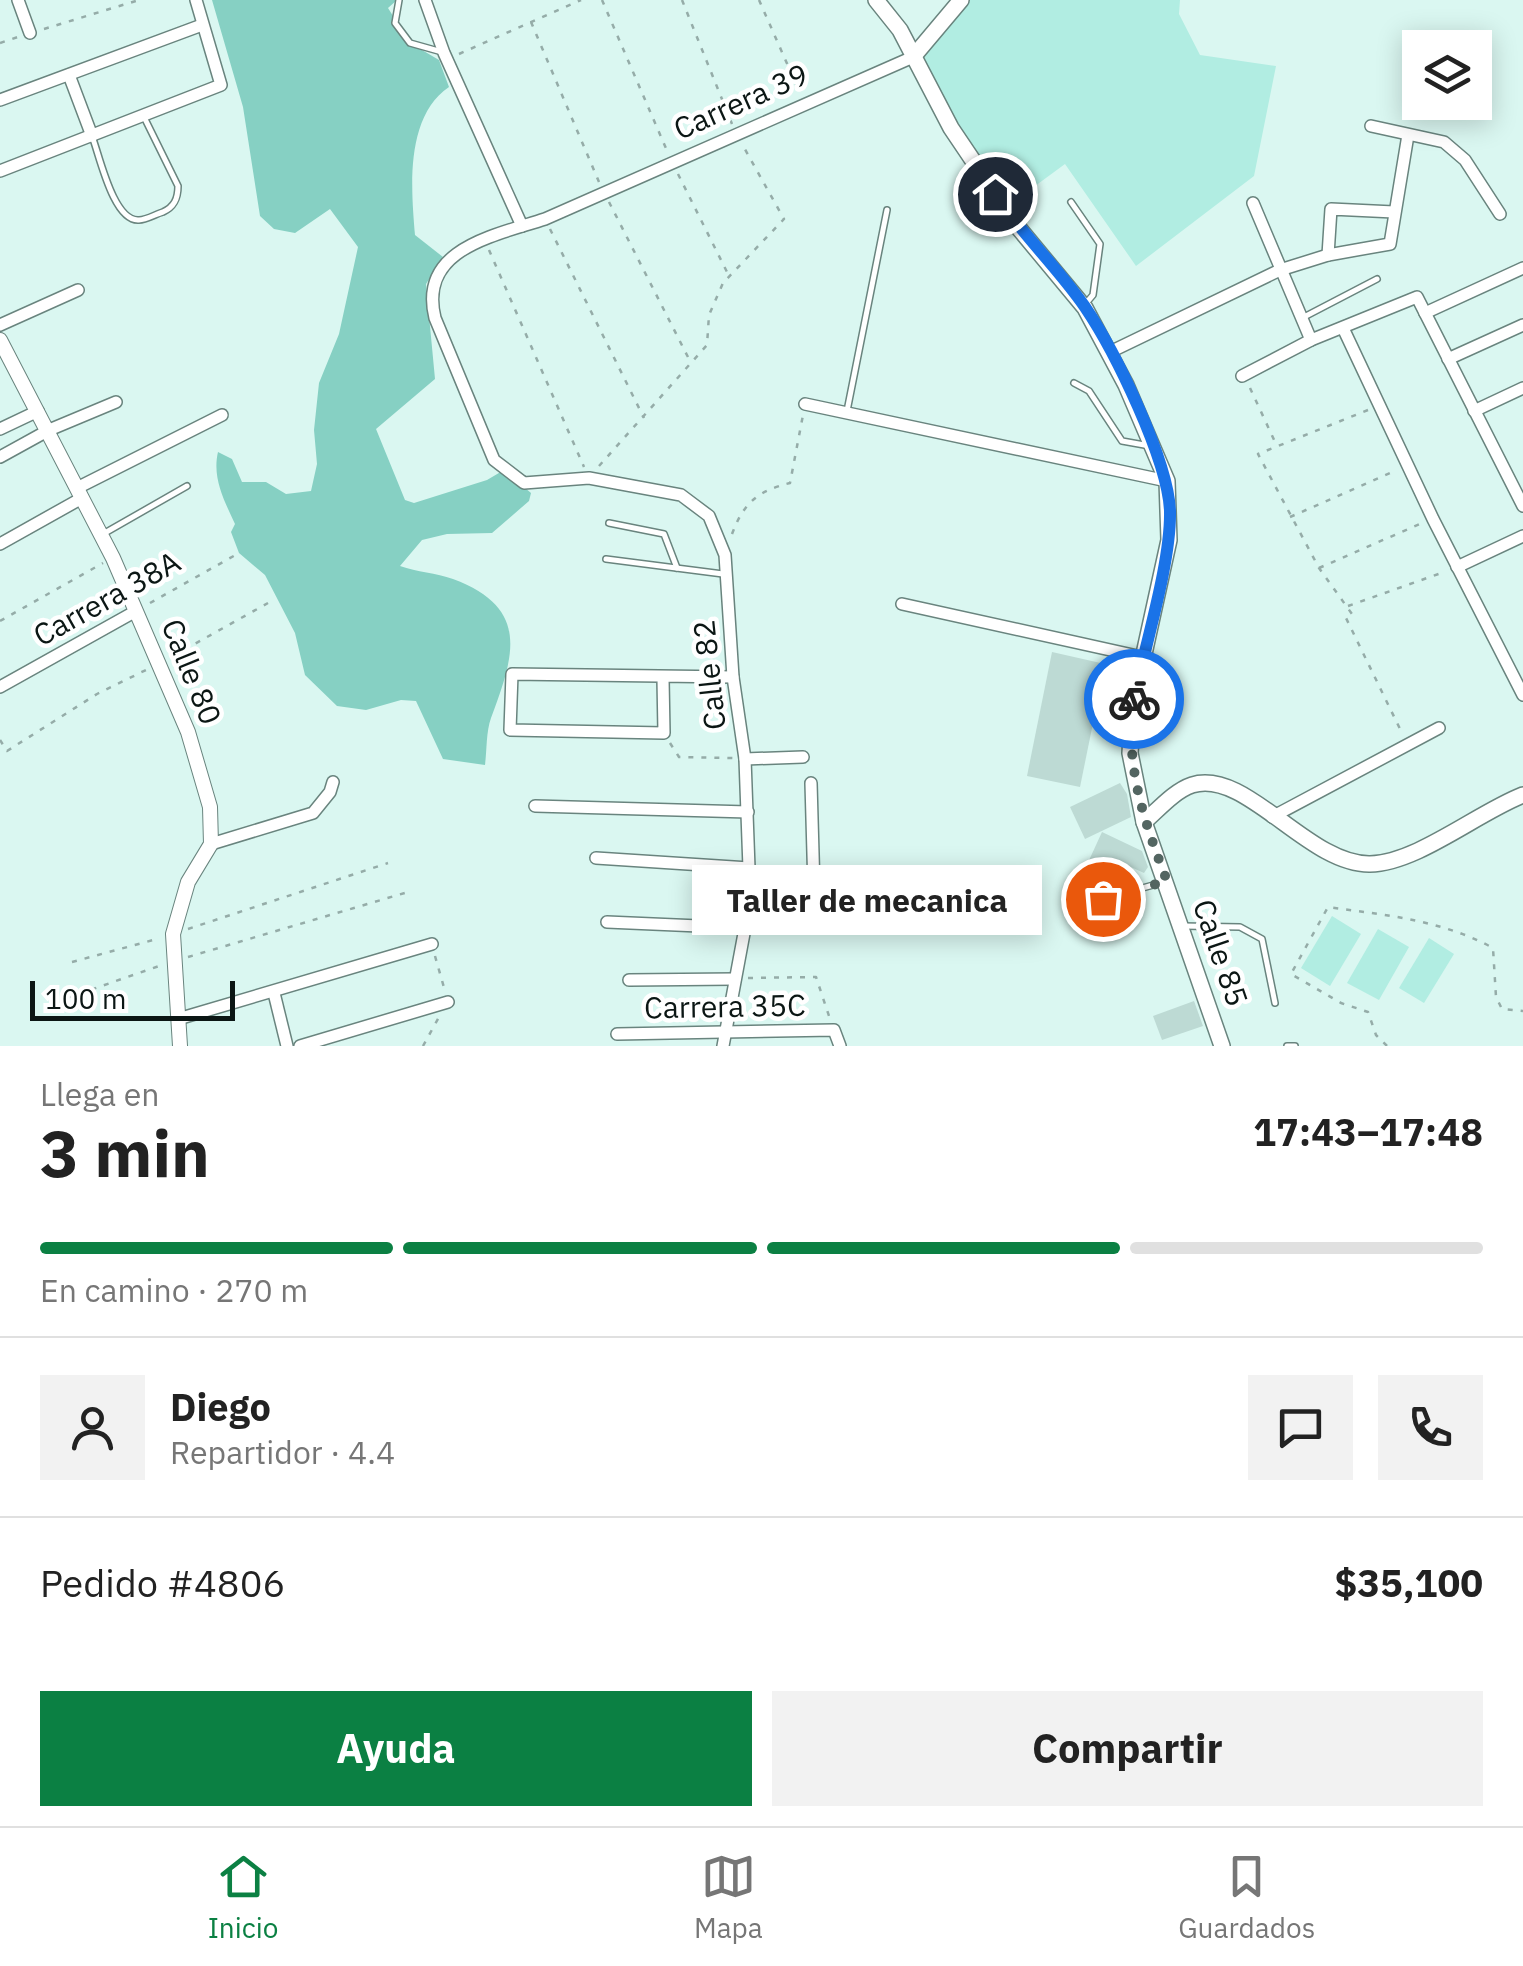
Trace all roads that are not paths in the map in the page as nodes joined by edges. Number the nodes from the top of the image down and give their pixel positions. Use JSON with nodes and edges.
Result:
{"nodes":[{"id":1,"x":18,"y":0,"type":"edge"},
{"id":2,"x":196,"y":0,"type":"edge"},
{"id":3,"x":400,"y":0,"type":"edge"},
{"id":4,"x":425,"y":0,"type":"edge"},
{"id":5,"x":876,"y":0,"type":"edge"},
{"id":6,"x":961,"y":0,"type":"edge"},
{"id":7,"x":202,"y":25,"type":"junction"},
{"id":8,"x":30,"y":33,"type":"road end"},
{"id":9,"x":446,"y":56,"type":"junction"},
{"id":10,"x":913,"y":57,"type":"junction"},
{"id":11,"x":68,"y":75,"type":"junction"},
{"id":12,"x":0,"y":100,"type":"edge"},
{"id":13,"x":143,"y":115,"type":"junction"},
{"id":14,"x":1370,"y":126,"type":"dead end"},
{"id":15,"x":1408,"y":134,"type":"junction"},
{"id":16,"x":92,"y":136,"type":"junction"},
{"id":17,"x":0,"y":172,"type":"edge"},
{"id":18,"x":1071,"y":202,"type":"dead end"},
{"id":19,"x":1254,"y":203,"type":"dead end"},
{"id":20,"x":887,"y":210,"type":"dead end"},
{"id":21,"x":1394,"y":212,"type":"junction"},
{"id":22,"x":1500,"y":214,"type":"dead end"},
{"id":23,"x":522,"y":226,"type":"junction"},
{"id":24,"x":1328,"y":255,"type":"junction"},
{"id":25,"x":1523,"y":268,"type":"edge"},
{"id":26,"x":1280,"y":270,"type":"junction"},
{"id":27,"x":1377,"y":279,"type":"dead end"},
{"id":28,"x":78,"y":290,"type":"dead end"},
{"id":29,"x":1084,"y":306,"type":"junction"},
{"id":30,"x":1425,"y":313,"type":"junction"},
{"id":31,"x":1302,"y":318,"type":"junction"},
{"id":32,"x":1523,"y":324,"type":"edge"},
{"id":33,"x":0,"y":326,"type":"edge"},
{"id":34,"x":1342,"y":328,"type":"junction"},
{"id":35,"x":1311,"y":340,"type":"junction"},
{"id":36,"x":3,"y":351,"type":"edge"},
{"id":37,"x":1110,"y":352,"type":"junction"},
{"id":38,"x":1448,"y":360,"type":"junction"},
{"id":39,"x":1243,"y":376,"type":"road end"},
{"id":40,"x":1074,"y":383,"type":"dead end"},
{"id":41,"x":1523,"y":388,"type":"edge"},
{"id":42,"x":116,"y":402,"type":"dead end"},
{"id":43,"x":805,"y":404,"type":"road end"},
{"id":44,"x":1474,"y":410,"type":"junction"},
{"id":45,"x":38,"y":411,"type":"junction"},
{"id":46,"x":847,"y":412,"type":"junction"},
{"id":47,"x":222,"y":416,"type":"dead end"},
{"id":48,"x":0,"y":430,"type":"edge"},
{"id":49,"x":49,"y":430,"type":"junction"},
{"id":50,"x":1152,"y":446,"type":"junction"},
{"id":51,"x":0,"y":457,"type":"edge"},
{"id":52,"x":1523,"y":469,"type":"edge"},
{"id":53,"x":504,"y":470,"type":"joint"},
{"id":54,"x":1509,"y":476,"type":"junction"},
{"id":55,"x":1167,"y":480,"type":"junction"},
{"id":56,"x":187,"y":486,"type":"dead end"},
{"id":57,"x":79,"y":493,"type":"junction"},
{"id":58,"x":1523,"y":506,"type":"edge"},
{"id":59,"x":610,"y":523,"type":"dead end"},
{"id":60,"x":101,"y":535,"type":"junction"},
{"id":61,"x":1523,"y":536,"type":"edge"},
{"id":62,"x":0,"y":544,"type":"edge"},
{"id":63,"x":606,"y":559,"type":"dead end"},
{"id":64,"x":677,"y":568,"type":"junction"},
{"id":65,"x":1457,"y":568,"type":"junction"},
{"id":66,"x":726,"y":574,"type":"junction"},
{"id":67,"x":902,"y":604,"type":"dead end"},
{"id":68,"x":136,"y":611,"type":"junction"},
{"id":69,"x":1142,"y":658,"type":"junction"},
{"id":70,"x":733,"y":677,"type":"junction"},
{"id":71,"x":663,"y":679,"type":"junction"},
{"id":72,"x":0,"y":688,"type":"edge"},
{"id":73,"x":1523,"y":695,"type":"edge"},
{"id":74,"x":1439,"y":728,"type":"dead end"},
{"id":75,"x":803,"y":757,"type":"dead end"},
{"id":76,"x":745,"y":758,"type":"junction"},
{"id":77,"x":333,"y":782,"type":"dead end"},
{"id":78,"x":811,"y":784,"type":"dead end"},
{"id":79,"x":1523,"y":795,"type":"edge"},
{"id":80,"x":534,"y":806,"type":"dead end"},
{"id":81,"x":748,"y":812,"type":"junction"},
{"id":82,"x":1272,"y":817,"type":"junction"},
{"id":83,"x":1144,"y":822,"type":"junction"},
{"id":84,"x":211,"y":844,"type":"junction"},
{"id":85,"x":596,"y":858,"type":"dead end"},
{"id":86,"x":750,"y":868,"type":"junction"},
{"id":87,"x":1167,"y":881,"type":"junction"},
{"id":88,"x":1103,"y":899,"type":"dead end"},
{"id":89,"x":607,"y":922,"type":"dead end"},
{"id":90,"x":867,"y":922,"type":"dead end"},
{"id":91,"x":814,"y":925,"type":"junction"},
{"id":92,"x":1182,"y":926,"type":"junction"},
{"id":93,"x":745,"y":928,"type":"junction"},
{"id":94,"x":432,"y":944,"type":"road end"},
{"id":95,"x":735,"y":979,"type":"junction"},
{"id":96,"x":629,"y":980,"type":"dead end"},
{"id":97,"x":274,"y":993,"type":"junction"},
{"id":98,"x":448,"y":1002,"type":"road end"},
{"id":99,"x":1276,"y":1003,"type":"dead end"},
{"id":100,"x":178,"y":1018,"type":"junction"},
{"id":101,"x":618,"y":1034,"type":"dead end"},
{"id":102,"x":724,"y":1039,"type":"edge"},
{"id":103,"x":180,"y":1046,"type":"edge"},
{"id":104,"x":287,"y":1046,"type":"edge"},
{"id":105,"x":300,"y":1046,"type":"edge"},
{"id":106,"x":840,"y":1046,"type":"edge"},
{"id":107,"x":1222,"y":1046,"type":"edge"},
{"id":108,"x":1287,"y":1046,"type":"edge"},
{"id":109,"x":1295,"y":1046,"type":"edge"}],
"edges":[{"from":1,"to":8,"type":"street"},
{"from":2,"to":7,"type":"street"},
{"from":3,"to":9,"type":"lane"},
{"from":4,"to":9,"type":"street"},
{"from":5,"to":10,"type":"main road"},
{"from":6,"to":10,"type":"main road","name":"Carrera 39"},
{"from":7,"to":11,"type":"street"},
{"from":7,"to":13,"type":"street"},
{"from":9,"to":23,"type":"street"},
{"from":10,"to":23,"type":"street","name":"Carrera 39"},
{"from":10,"to":29,"type":"main road"},
{"from":11,"to":12,"type":"street"},
{"from":11,"to":16,"type":"street"},
{"from":13,"to":16,"type":"street"},
{"from":13,"to":16,"type":"lane"},
{"from":14,"to":15,"type":"street"},
{"from":15,"to":21,"type":"street"},
{"from":15,"to":22,"type":"street"},
{"from":16,"to":17,"type":"street"},
{"from":18,"to":29,"type":"lane"},
{"from":19,"to":26,"type":"street"},
{"from":20,"to":46,"type":"lane"},
{"from":21,"to":24,"type":"street"},
{"from":21,"to":24,"type":"street"},
{"from":23,"to":53,"type":"street","name":"Carrera 39"},
{"from":24,"to":26,"type":"street"},
{"from":25,"to":30,"type":"street"},
{"from":26,"to":31,"type":"street"},
{"from":26,"to":37,"type":"street"},
{"from":27,"to":31,"type":"lane"},
{"from":28,"to":33,"type":"street"},
{"from":29,"to":37,"type":"main road"},
{"from":30,"to":34,"type":"street"},
{"from":30,"to":38,"type":"street"},
{"from":31,"to":35,"type":"street"},
{"from":32,"to":38,"type":"street"},
{"from":34,"to":35,"type":"street"},
{"from":34,"to":65,"type":"street"},
{"from":35,"to":39,"type":"street"},
{"from":36,"to":45,"type":"street","name":"Calle 80"},
{"from":37,"to":50,"type":"main road"},
{"from":38,"to":44,"type":"street"},
{"from":40,"to":50,"type":"lane"},
{"from":41,"to":44,"type":"street"},
{"from":42,"to":49,"type":"street"},
{"from":43,"to":46,"type":"street"},
{"from":44,"to":54,"type":"street"},
{"from":45,"to":48,"type":"street"},
{"from":45,"to":49,"type":"street","name":"Calle 80"},
{"from":46,"to":55,"type":"street"},
{"from":47,"to":57,"type":"street"},
{"from":49,"to":51,"type":"street"},
{"from":49,"to":57,"type":"street","name":"Calle 80"},
{"from":50,"to":55,"type":"main road"},
{"from":52,"to":54,"type":"street"},
{"from":53,"to":66,"type":"street","name":"Calle 82"},
{"from":54,"to":58,"type":"street"},
{"from":55,"to":69,"type":"main road","name":"Calle 85"},
{"from":56,"to":60,"type":"lane"},
{"from":57,"to":60,"type":"street","name":"Calle 80"},
{"from":57,"to":62,"type":"street"},
{"from":59,"to":64,"type":"lane"},
{"from":60,"to":68,"type":"street","name":"Calle 80"},
{"from":61,"to":65,"type":"street"},
{"from":63,"to":64,"type":"lane"},
{"from":64,"to":66,"type":"lane"},
{"from":65,"to":73,"type":"street"},
{"from":66,"to":70,"type":"street","name":"Calle 82"},
{"from":67,"to":69,"type":"street"},
{"from":68,"to":72,"type":"street","name":"Carrera 38A"},
{"from":68,"to":84,"type":"street","name":"Calle 80"},
{"from":69,"to":83,"type":"main road","name":"Calle 85"},
{"from":70,"to":71,"type":"street"},
{"from":70,"to":76,"type":"street","name":"Calle 82"},
{"from":71,"to":71,"type":"street"},
{"from":74,"to":82,"type":"street"},
{"from":75,"to":76,"type":"street"},
{"from":76,"to":81,"type":"street","name":"Calle 82"},
{"from":77,"to":84,"type":"street"},
{"from":78,"to":91,"type":"street"},
{"from":79,"to":82,"type":"main road"},
{"from":80,"to":81,"type":"street"},
{"from":81,"to":86,"type":"street","name":"Calle 82"},
{"from":82,"to":83,"type":"main road"},
{"from":83,"to":87,"type":"main road","name":"Calle 85"},
{"from":84,"to":100,"type":"street"},
{"from":85,"to":86,"type":"street"},
{"from":86,"to":93,"type":"street","name":"Calle 82"},
{"from":87,"to":88,"type":"lane"},
{"from":87,"to":92,"type":"main road","name":"Calle 85"},
{"from":89,"to":93,"type":"street"},
{"from":90,"to":91,"type":"street"},
{"from":91,"to":93,"type":"street"},
{"from":92,"to":99,"type":"lane"},
{"from":92,"to":107,"type":"main road","name":"Calle 85"},
{"from":93,"to":95,"type":"street","name":"Calle 82"},
{"from":94,"to":97,"type":"street"},
{"from":95,"to":96,"type":"street"},
{"from":95,"to":102,"type":"street","name":"Calle 82"},
{"from":97,"to":100,"type":"street"},
{"from":97,"to":104,"type":"street"},
{"from":98,"to":105,"type":"street"},
{"from":100,"to":103,"type":"street"},
{"from":101,"to":102,"type":"street","name":"Carrera 35C"},
{"from":102,"to":106,"type":"street","name":"Carrera 35C"},
{"from":108,"to":109,"type":"lane"}]}
